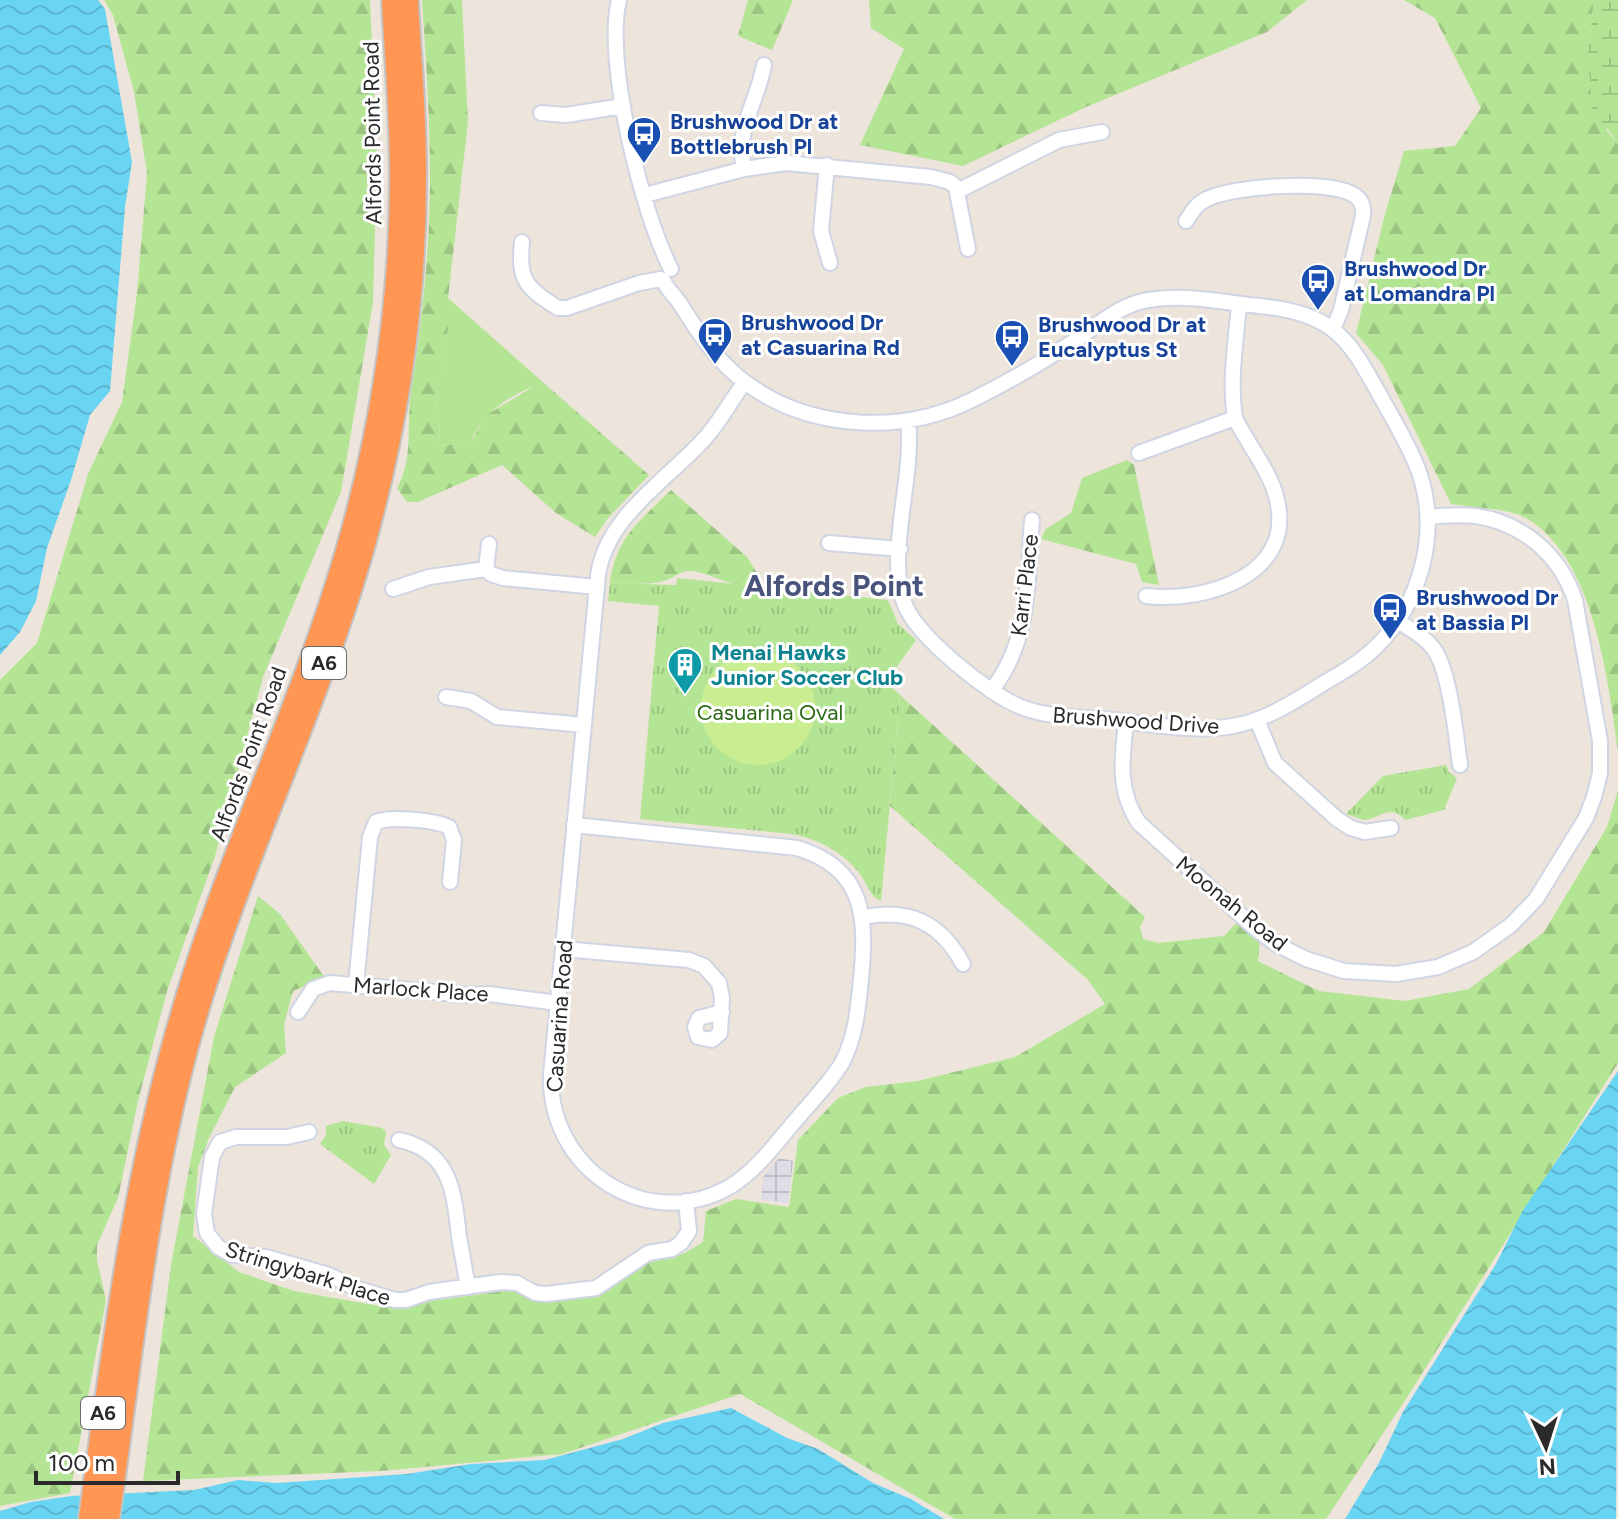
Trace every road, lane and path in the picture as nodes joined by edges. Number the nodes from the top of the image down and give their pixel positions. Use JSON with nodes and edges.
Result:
{"nodes":[{"id":1,"x":392,"y":0,"type":"edge"},
{"id":2,"x":408,"y":0,"type":"edge"},
{"id":3,"x":608,"y":0,"type":"edge"},
{"id":4,"x":619,"y":0,"type":"edge"},
{"id":5,"x":616,"y":26,"type":"junction"},
{"id":6,"x":764,"y":65,"type":"dead end"},
{"id":7,"x":623,"y":106,"type":"junction"},
{"id":8,"x":541,"y":113,"type":"dead end"},
{"id":9,"x":1102,"y":132,"type":"dead end"},
{"id":10,"x":827,"y":165,"type":"junction"},
{"id":11,"x":744,"y":169,"type":"junction"},
{"id":12,"x":958,"y":191,"type":"junction"},
{"id":13,"x":645,"y":195,"type":"junction"},
{"id":14,"x":1186,"y":221,"type":"dead end"},
{"id":15,"x":522,"y":242,"type":"dead end"},
{"id":16,"x":968,"y":249,"type":"dead end"},
{"id":17,"x":830,"y":263,"type":"dead end"},
{"id":18,"x":664,"y":274,"type":"junction"},
{"id":19,"x":1239,"y":304,"type":"junction"},
{"id":20,"x":1333,"y":329,"type":"junction"},
{"id":21,"x":745,"y":382,"type":"junction"},
{"id":22,"x":1235,"y":418,"type":"junction"},
{"id":23,"x":908,"y":421,"type":"junction"},
{"id":24,"x":1139,"y":453,"type":"dead end"},
{"id":25,"x":1427,"y":517,"type":"junction"},
{"id":26,"x":1032,"y":520,"type":"dead end"},
{"id":27,"x":829,"y":543,"type":"dead end"},
{"id":28,"x":489,"y":544,"type":"dead end"},
{"id":29,"x":900,"y":549,"type":"junction"},
{"id":30,"x":486,"y":569,"type":"junction"},
{"id":31,"x":597,"y":587,"type":"junction"},
{"id":32,"x":393,"y":589,"type":"dead end"},
{"id":33,"x":1146,"y":596,"type":"dead end"},
{"id":34,"x":1398,"y":621,"type":"junction"},
{"id":35,"x":991,"y":691,"type":"junction"},
{"id":36,"x":446,"y":697,"type":"dead end"},
{"id":37,"x":1257,"y":720,"type":"junction"},
{"id":38,"x":1126,"y":722,"type":"junction"},
{"id":39,"x":584,"y":725,"type":"junction"},
{"id":40,"x":1460,"y":765,"type":"dead end"},
{"id":41,"x":574,"y":825,"type":"junction"},
{"id":42,"x":1391,"y":828,"type":"dead end"},
{"id":43,"x":450,"y":882,"type":"dead end"},
{"id":44,"x":863,"y":917,"type":"junction"},
{"id":45,"x":563,"y":949,"type":"junction"},
{"id":46,"x":963,"y":964,"type":"dead end"},
{"id":47,"x":356,"y":985,"type":"junction"},
{"id":48,"x":558,"y":1003,"type":"junction"},
{"id":49,"x":298,"y":1012,"type":"dead end"},
{"id":50,"x":722,"y":1012,"type":"dead end"},
{"id":51,"x":309,"y":1132,"type":"dead end"},
{"id":52,"x":399,"y":1140,"type":"dead end"},
{"id":53,"x":686,"y":1201,"type":"junction"},
{"id":54,"x":468,"y":1287,"type":"junction"},
{"id":55,"x":128,"y":1308,"type":"junction"},
{"id":56,"x":89,"y":1519,"type":"edge"},
{"id":57,"x":109,"y":1519,"type":"edge"}],
"edges":[{"from":1,"to":55,"type":"highway","name":"Alfords Point Road","number":"A6"},
{"from":2,"to":55,"type":"highway","name":"Alfords Point Road","number":"A6"},
{"from":3,"to":5,"type":"street","name":"Brushwood Drive"},
{"from":4,"to":5,"type":"street","name":"Brushwood Drive"},
{"from":5,"to":7,"type":"street","name":"Brushwood Drive"},
{"from":6,"to":11,"type":"street"},
{"from":7,"to":8,"type":"street"},
{"from":7,"to":13,"type":"street","name":"Brushwood Drive"},
{"from":9,"to":12,"type":"street"},
{"from":10,"to":11,"type":"street"},
{"from":10,"to":12,"type":"street"},
{"from":10,"to":17,"type":"street"},
{"from":11,"to":13,"type":"street"},
{"from":12,"to":16,"type":"street"},
{"from":13,"to":18,"type":"street","name":"Brushwood Drive"},
{"from":14,"to":20,"type":"street"},
{"from":15,"to":18,"type":"street"},
{"from":18,"to":21,"type":"street","name":"Brushwood Drive"},
{"from":19,"to":20,"type":"street","name":"Brushwood Drive"},
{"from":19,"to":22,"type":"street"},
{"from":19,"to":23,"type":"street","name":"Brushwood Drive"},
{"from":20,"to":25,"type":"street","name":"Brushwood Drive"},
{"from":21,"to":23,"type":"street","name":"Brushwood Drive"},
{"from":21,"to":31,"type":"street","name":"Casuarina Road"},
{"from":22,"to":24,"type":"street"},
{"from":22,"to":33,"type":"street"},
{"from":23,"to":29,"type":"street","name":"Brushwood Drive"},
{"from":25,"to":34,"type":"street","name":"Brushwood Drive"},
{"from":25,"to":38,"type":"street","name":"Moonah Road"},
{"from":26,"to":35,"type":"street","name":"Karri Place"},
{"from":27,"to":29,"type":"street"},
{"from":28,"to":30,"type":"street"},
{"from":29,"to":35,"type":"street","name":"Brushwood Drive"},
{"from":30,"to":31,"type":"street"},
{"from":30,"to":32,"type":"street"},
{"from":31,"to":39,"type":"street","name":"Casuarina Road"},
{"from":34,"to":37,"type":"street","name":"Brushwood Drive"},
{"from":34,"to":40,"type":"street"},
{"from":35,"to":38,"type":"street","name":"Brushwood Drive"},
{"from":36,"to":39,"type":"street"},
{"from":37,"to":38,"type":"street","name":"Brushwood Drive"},
{"from":37,"to":42,"type":"street"},
{"from":39,"to":41,"type":"street","name":"Casuarina Road"},
{"from":41,"to":44,"type":"street","name":"Casuarina Road"},
{"from":41,"to":45,"type":"street","name":"Casuarina Road"},
{"from":43,"to":47,"type":"street"},
{"from":44,"to":46,"type":"street"},
{"from":44,"to":53,"type":"street","name":"Casuarina Road"},
{"from":45,"to":48,"type":"street","name":"Casuarina Road"},
{"from":45,"to":50,"type":"street"},
{"from":47,"to":48,"type":"street","name":"Marlock Place"},
{"from":47,"to":49,"type":"street","name":"Marlock Place"},
{"from":48,"to":53,"type":"street","name":"Casuarina Road"},
{"from":51,"to":54,"type":"street","name":"Stringybark Place"},
{"from":52,"to":54,"type":"street"},
{"from":53,"to":54,"type":"street","name":"Stringybark Place"},
{"from":55,"to":56,"type":"highway","name":"Alfords Point Road","number":"A6"},
{"from":55,"to":57,"type":"highway","name":"Alfords Point Road","number":"A6"}]}
